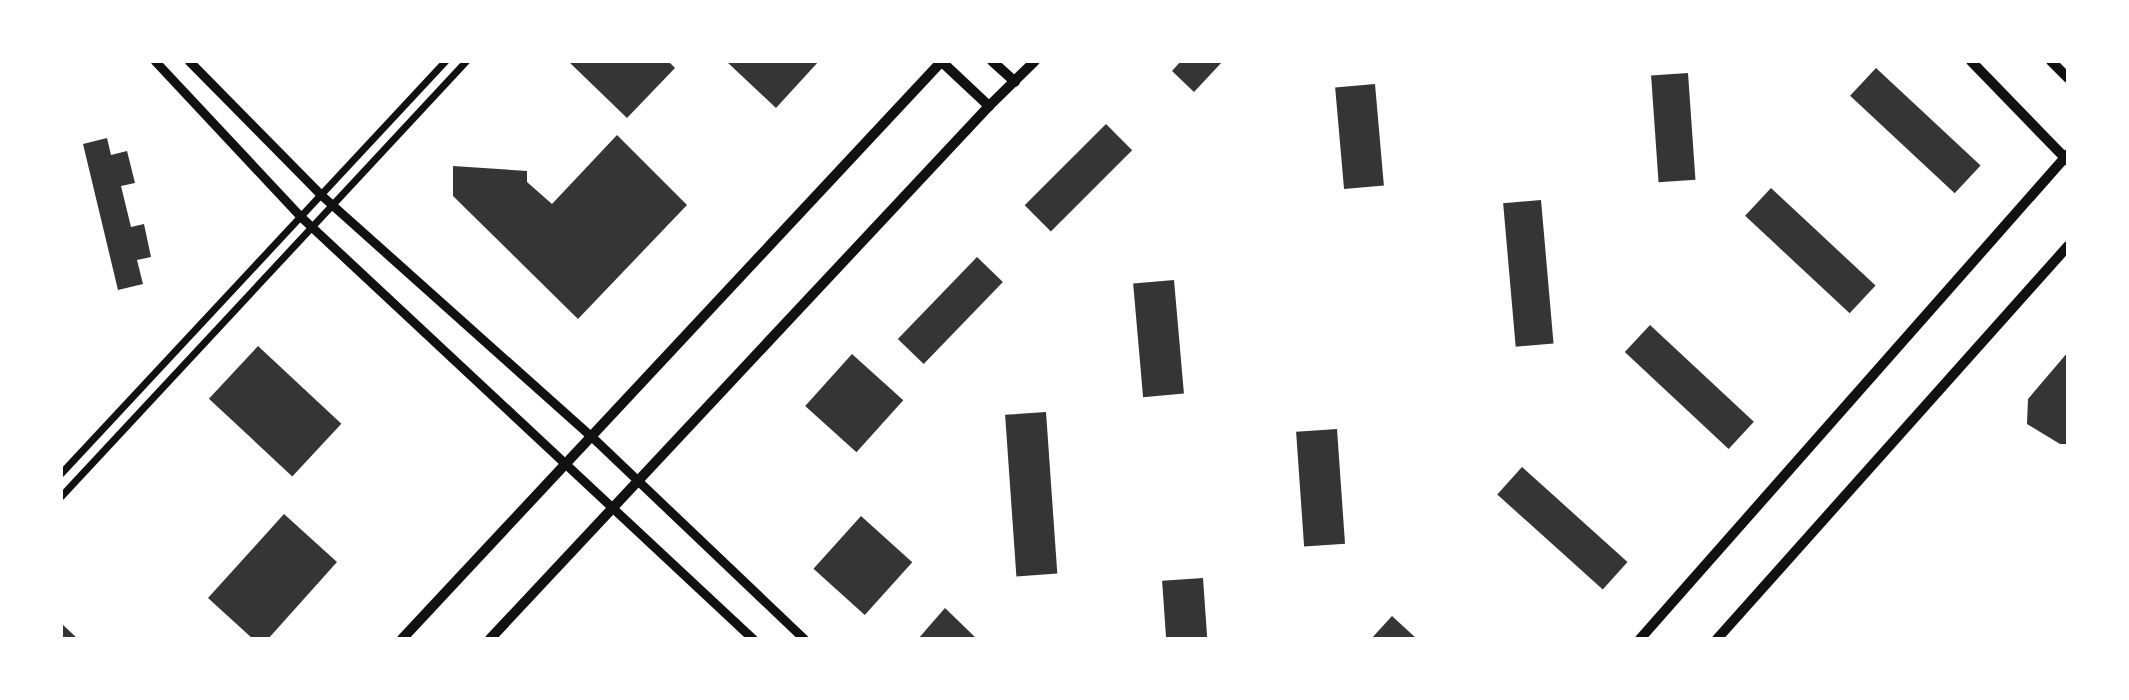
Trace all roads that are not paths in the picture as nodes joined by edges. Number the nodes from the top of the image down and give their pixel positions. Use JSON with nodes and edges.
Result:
{"nodes":[{"id":1,"x":155,"y":61,"type":"edge"},
{"id":2,"x":189,"y":61,"type":"edge"},
{"id":3,"x":445,"y":61,"type":"edge"},
{"id":4,"x":466,"y":61,"type":"edge"},
{"id":5,"x":941,"y":61,"type":"edge"},
{"id":6,"x":992,"y":61,"type":"edge"},
{"id":7,"x":1035,"y":61,"type":"edge"},
{"id":8,"x":1971,"y":61,"type":"edge"},
{"id":9,"x":2051,"y":61,"type":"edge"},
{"id":10,"x":2068,"y":78,"type":"edge"},
{"id":11,"x":1014,"y":82,"type":"junction"},
{"id":12,"x":989,"y":106,"type":"junction"},
{"id":13,"x":2067,"y":158,"type":"edge"},
{"id":14,"x":320,"y":194,"type":"junction"},
{"id":15,"x":332,"y":204,"type":"junction"},
{"id":16,"x":300,"y":216,"type":"junction"},
{"id":17,"x":311,"y":226,"type":"junction"},
{"id":18,"x":2068,"y":246,"type":"edge"},
{"id":19,"x":591,"y":436,"type":"junction"},
{"id":20,"x":568,"y":463,"type":"junction"},
{"id":21,"x":61,"y":473,"type":"edge"},
{"id":22,"x":638,"y":481,"type":"junction"},
{"id":23,"x":61,"y":496,"type":"edge"},
{"id":24,"x":613,"y":507,"type":"junction"},
{"id":25,"x":402,"y":639,"type":"edge"},
{"id":26,"x":490,"y":639,"type":"edge"},
{"id":27,"x":753,"y":639,"type":"edge"},
{"id":28,"x":804,"y":639,"type":"edge"},
{"id":29,"x":1640,"y":639,"type":"edge"},
{"id":30,"x":1717,"y":639,"type":"edge"}],
"edges":[{"from":1,"to":16,"type":"street"},
{"from":2,"to":14,"type":"street"},
{"from":3,"to":14,"type":"street"},
{"from":4,"to":15,"type":"street"},
{"from":5,"to":12,"type":"main road"},
{"from":5,"to":19,"type":"main road"},
{"from":6,"to":11,"type":"main road"},
{"from":7,"to":11,"type":"main road"},
{"from":8,"to":13,"type":"main road"},
{"from":9,"to":10,"type":"main road"},
{"from":11,"to":12,"type":"main road"},
{"from":12,"to":22,"type":"main road"},
{"from":13,"to":29,"type":"main road"},
{"from":14,"to":15,"type":"street"},
{"from":14,"to":16,"type":"street"},
{"from":15,"to":17,"type":"street"},
{"from":15,"to":19,"type":"street"},
{"from":16,"to":17,"type":"street"},
{"from":16,"to":21,"type":"street"},
{"from":17,"to":20,"type":"street"},
{"from":17,"to":23,"type":"street"},
{"from":18,"to":30,"type":"main road"},
{"from":19,"to":20,"type":"main road"},
{"from":19,"to":22,"type":"street"},
{"from":20,"to":24,"type":"street"},
{"from":20,"to":25,"type":"main road"},
{"from":22,"to":24,"type":"main road"},
{"from":22,"to":28,"type":"street"},
{"from":24,"to":26,"type":"main road"},
{"from":24,"to":27,"type":"street"}]}
